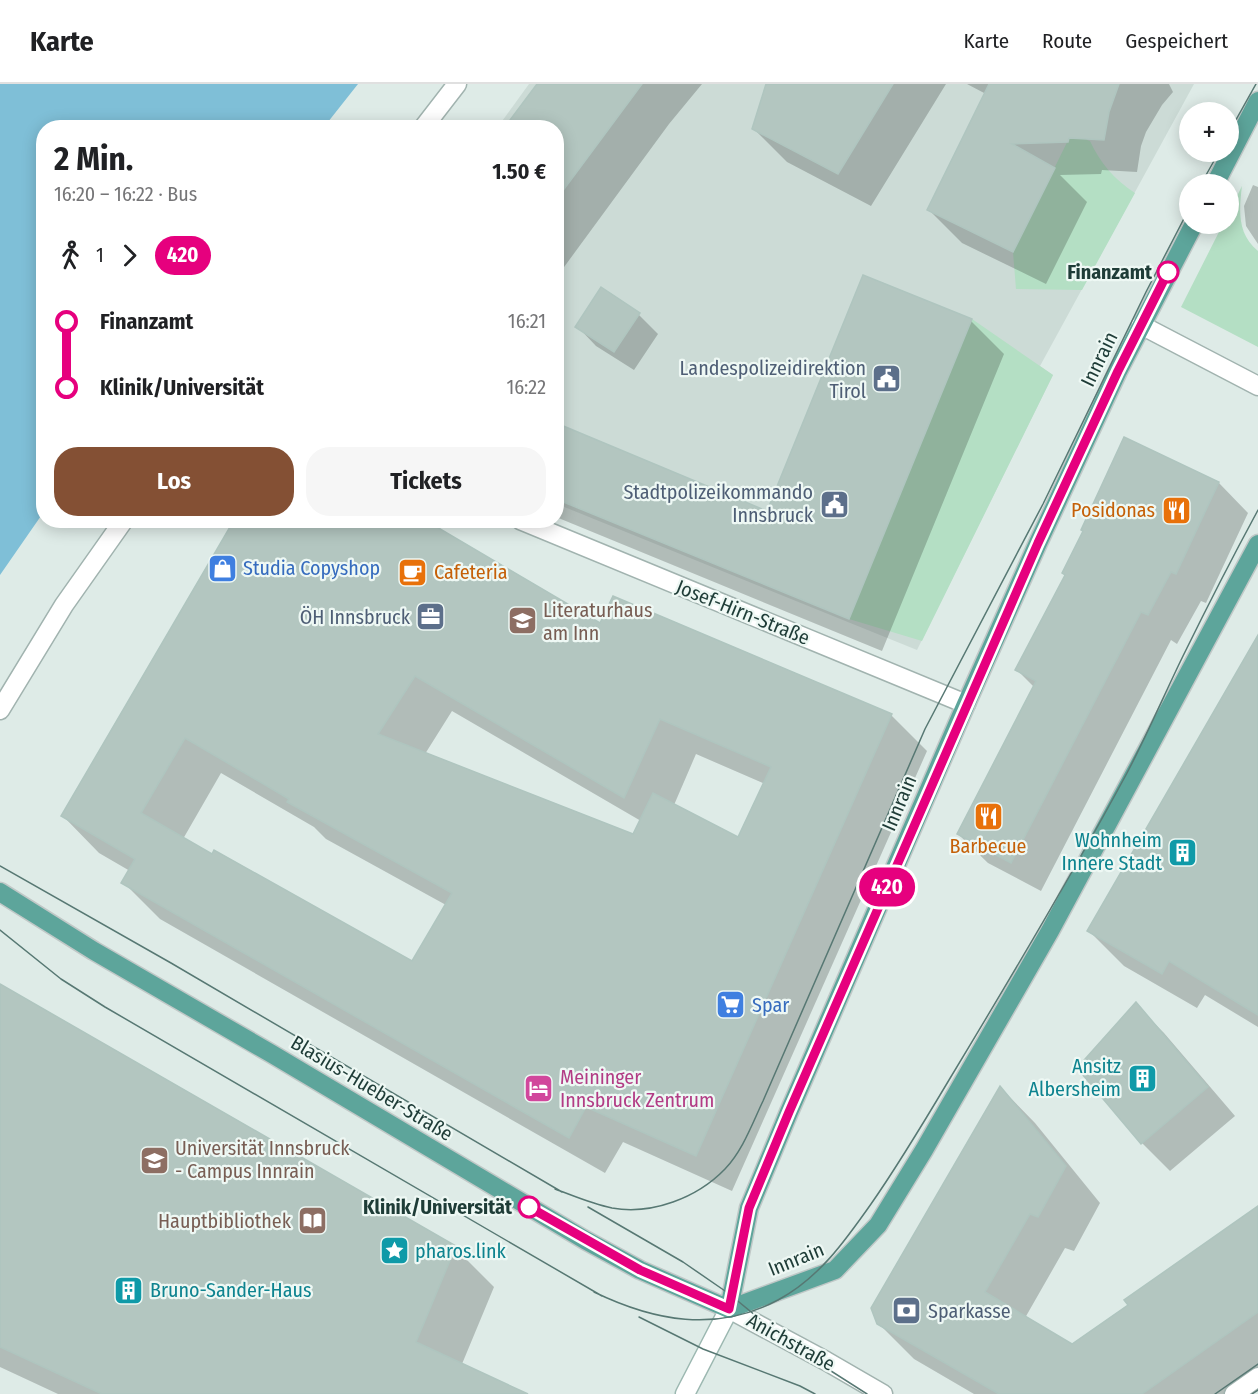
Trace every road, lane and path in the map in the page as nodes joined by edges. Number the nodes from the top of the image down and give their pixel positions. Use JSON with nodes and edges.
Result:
{"nodes":[{"id":1,"x":457,"y":84,"type":"edge"},
{"id":2,"x":1258,"y":101,"type":"edge"},
{"id":3,"x":429,"y":120,"type":"edge"},
{"id":4,"x":1220,"y":174,"type":"edge"},
{"id":5,"x":1189,"y":234,"type":"edge"},
{"id":6,"x":1141,"y":325,"type":"junction"},
{"id":7,"x":1258,"y":386,"type":"edge"},
{"id":8,"x":118,"y":528,"type":"edge"},
{"id":9,"x":539,"y":528,"type":"edge"},
{"id":10,"x":1258,"y":544,"type":"edge"},
{"id":11,"x":966,"y":704,"type":"junction"},
{"id":12,"x":0,"y":710,"type":"edge"},
{"id":13,"x":0,"y":892,"type":"edge"},
{"id":14,"x":729,"y":1309,"type":"junction"},
{"id":15,"x":1258,"y":1377,"type":"edge"},
{"id":16,"x":685,"y":1394,"type":"edge"},
{"id":17,"x":883,"y":1394,"type":"edge"},
{"id":18,"x":1234,"y":1394,"type":"edge"}],
"edges":[{"from":1,"to":3,"type":"street"},
{"from":2,"to":4,"type":"main road"},
{"from":5,"to":6,"type":"main road","name":"Innrain"},
{"from":6,"to":7,"type":"street","name":"Innrain"},
{"from":6,"to":11,"type":"main road","name":"Innrain"},
{"from":8,"to":12,"type":"street"},
{"from":9,"to":11,"type":"street","name":"Josef-Hirn-Straße"},
{"from":10,"to":14,"type":"main road","name":"Innrain"},
{"from":11,"to":14,"type":"main road","name":"Innrain"},
{"from":13,"to":14,"type":"main road","name":"Blasius-Hueber-Straße"},
{"from":14,"to":16,"type":"street","name":"Innrain"},
{"from":14,"to":17,"type":"street","name":"Anichstraße"},
{"from":15,"to":18,"type":"street"}]}
